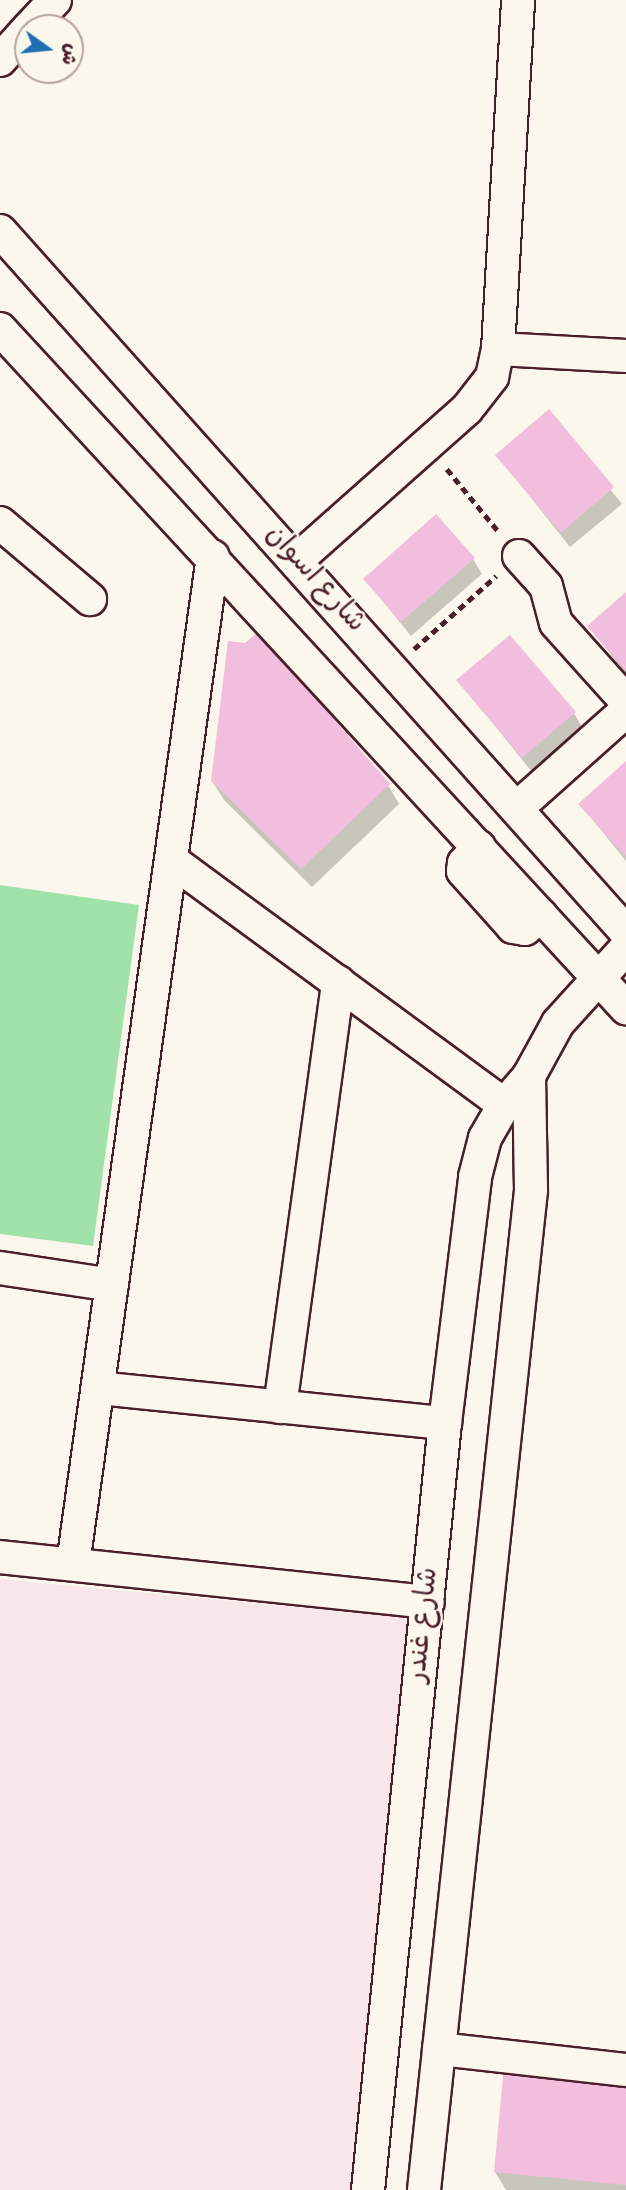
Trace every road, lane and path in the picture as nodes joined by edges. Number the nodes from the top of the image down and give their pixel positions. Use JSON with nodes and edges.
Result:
{"nodes":[{"id":1,"x":55,"y":0,"type":"edge"},
{"id":2,"x":518,"y":0,"type":"edge"},
{"id":3,"x":42,"y":14,"type":"edge"},
{"id":4,"x":14,"y":45,"type":"edge"},
{"id":5,"x":0,"y":60,"type":"edge"},
{"id":6,"x":0,"y":231,"type":"edge"},
{"id":7,"x":0,"y":329,"type":"edge"},
{"id":8,"x":498,"y":349,"type":"junction"},
{"id":9,"x":626,"y":356,"type":"edge"},
{"id":10,"x":427,"y":445,"type":"junction"},
{"id":11,"x":0,"y":523,"type":"edge"},
{"id":12,"x":519,"y":556,"type":"junction"},
{"id":13,"x":214,"y":557,"type":"junction"},
{"id":14,"x":296,"y":560,"type":"junction"},
{"id":15,"x":90,"y":599,"type":"dead end"},
{"id":16,"x":392,"y":668,"type":"junction"},
{"id":17,"x":626,"y":701,"type":"edge"},
{"id":18,"x":626,"y":711,"type":"edge"},
{"id":19,"x":517,"y":808,"type":"junction"},
{"id":20,"x":171,"y":860,"type":"junction"},
{"id":21,"x":626,"y":932,"type":"edge"},
{"id":22,"x":626,"y":948,"type":"edge"},
{"id":23,"x":597,"y":975,"type":"junction"},
{"id":24,"x":338,"y":982,"type":"junction"},
{"id":25,"x":626,"y":1008,"type":"edge"},
{"id":26,"x":529,"y":1076,"type":"junction"},
{"id":27,"x":504,"y":1105,"type":"junction"},
{"id":28,"x":0,"y":1268,"type":"edge"},
{"id":29,"x":112,"y":1285,"type":"junction"},
{"id":30,"x":98,"y":1388,"type":"junction"},
{"id":31,"x":280,"y":1407,"type":"junction"},
{"id":32,"x":446,"y":1423,"type":"junction"},
{"id":33,"x":0,"y":1557,"type":"edge"},
{"id":34,"x":73,"y":1564,"type":"junction"},
{"id":35,"x":428,"y":1602,"type":"junction"},
{"id":36,"x":439,"y":2049,"type":"junction"},
{"id":37,"x":626,"y":2070,"type":"edge"},
{"id":38,"x":368,"y":2190,"type":"edge"},
{"id":39,"x":424,"y":2190,"type":"edge"}],
"edges":[{"from":1,"to":3,"type":"street"},
{"from":2,"to":8,"type":"street"},
{"from":4,"to":5,"type":"street"},
{"from":6,"to":14,"type":"street","name":"شارع اسوان"},
{"from":7,"to":13,"type":"street","name":"شارع اسوان"},
{"from":8,"to":9,"type":"street"},
{"from":8,"to":10,"type":"street"},
{"from":10,"to":12,"type":"path"},
{"from":10,"to":14,"type":"street"},
{"from":11,"to":15,"type":"street"},
{"from":12,"to":16,"type":"path"},
{"from":12,"to":17,"type":"street"},
{"from":13,"to":20,"type":"street"},
{"from":13,"to":23,"type":"street","name":"شارع اسوان"},
{"from":14,"to":16,"type":"street","name":"شارع اسوان"},
{"from":16,"to":19,"type":"street","name":"شارع اسوان"},
{"from":18,"to":19,"type":"street"},
{"from":19,"to":21,"type":"street","name":"شارع اسوان"},
{"from":20,"to":24,"type":"street"},
{"from":20,"to":29,"type":"street"},
{"from":22,"to":23,"type":"street","name":"شارع غندر"},
{"from":23,"to":25,"type":"street","name":"شارع اسوان"},
{"from":23,"to":26,"type":"street","name":"شارع غندر"},
{"from":24,"to":27,"type":"street"},
{"from":24,"to":31,"type":"street"},
{"from":26,"to":27,"type":"street","name":"شارع غندر"},
{"from":26,"to":36,"type":"street","name":"شارع غندر"},
{"from":27,"to":32,"type":"street","name":"شارع غندر"},
{"from":28,"to":29,"type":"street"},
{"from":29,"to":30,"type":"street"},
{"from":30,"to":31,"type":"street"},
{"from":30,"to":34,"type":"street"},
{"from":31,"to":32,"type":"street"},
{"from":32,"to":35,"type":"street","name":"شارع غندر"},
{"from":33,"to":34,"type":"street"},
{"from":34,"to":35,"type":"street"},
{"from":35,"to":38,"type":"street","name":"شارع غندر"},
{"from":36,"to":37,"type":"street"},
{"from":36,"to":39,"type":"street","name":"شارع غندر"}]}
